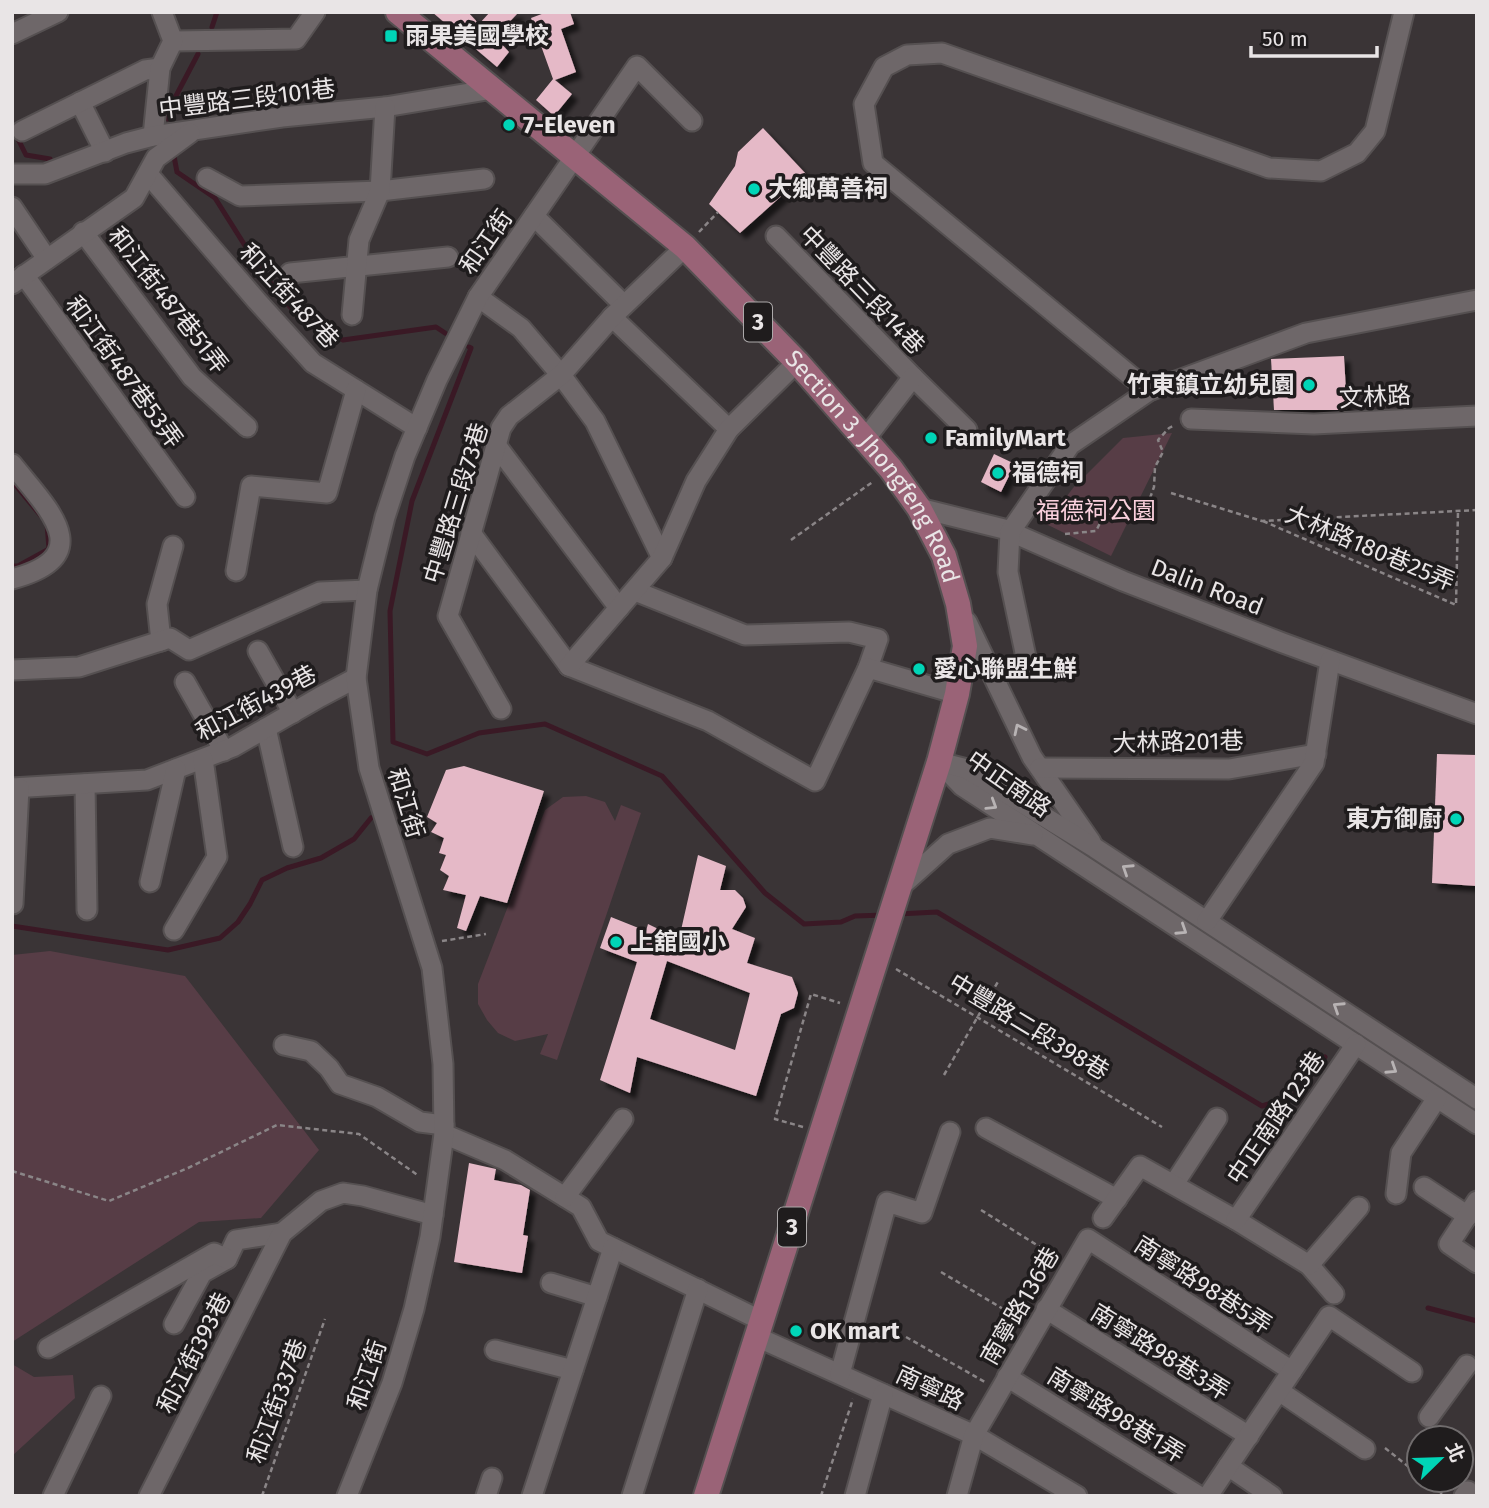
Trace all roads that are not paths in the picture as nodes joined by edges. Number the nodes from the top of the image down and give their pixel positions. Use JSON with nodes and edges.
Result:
{"nodes":[{"id":1,"x":58,"y":12,"type":"edge"},
{"id":2,"x":162,"y":12,"type":"edge"},
{"id":3,"x":315,"y":12,"type":"edge"},
{"id":4,"x":398,"y":12,"type":"edge"},
{"id":5,"x":1404,"y":12,"type":"edge"},
{"id":6,"x":15,"y":26,"type":"edge"},
{"id":7,"x":173,"y":41,"type":"junction"},
{"id":8,"x":160,"y":68,"type":"junction"},
{"id":9,"x":493,"y":89,"type":"junction"},
{"id":10,"x":79,"y":102,"type":"junction"},
{"id":11,"x":385,"y":107,"type":"junction"},
{"id":12,"x":692,"y":121,"type":"dead end"},
{"id":13,"x":22,"y":131,"type":"dead end"},
{"id":14,"x":192,"y":131,"type":"junction"},
{"id":15,"x":153,"y":136,"type":"junction"},
{"id":16,"x":105,"y":152,"type":"junction"},
{"id":17,"x":575,"y":157,"type":"junction"},
{"id":18,"x":12,"y":174,"type":"edge"},
{"id":19,"x":148,"y":174,"type":"junction"},
{"id":20,"x":207,"y":178,"type":"dead end"},
{"id":21,"x":484,"y":179,"type":"dead end"},
{"id":22,"x":380,"y":191,"type":"junction"},
{"id":23,"x":12,"y":207,"type":"edge"},
{"id":24,"x":534,"y":216,"type":"junction"},
{"id":25,"x":83,"y":232,"type":"junction"},
{"id":26,"x":776,"y":236,"type":"dead end"},
{"id":27,"x":685,"y":247,"type":"junction"},
{"id":28,"x":448,"y":257,"type":"dead end"},
{"id":29,"x":47,"y":259,"type":"junction"},
{"id":30,"x":356,"y":267,"type":"junction"},
{"id":31,"x":290,"y":273,"type":"dead end"},
{"id":32,"x":18,"y":280,"type":"edge"},
{"id":33,"x":478,"y":296,"type":"junction"},
{"id":34,"x":1477,"y":300,"type":"edge"},
{"id":35,"x":618,"y":311,"type":"junction"},
{"id":36,"x":352,"y":315,"type":"dead end"},
{"id":37,"x":797,"y":362,"type":"junction"},
{"id":38,"x":561,"y":375,"type":"junction"},
{"id":39,"x":913,"y":377,"type":"junction"},
{"id":40,"x":356,"y":390,"type":"junction"},
{"id":41,"x":1149,"y":391,"type":"junction"},
{"id":42,"x":1477,"y":416,"type":"edge"},
{"id":43,"x":1191,"y":419,"type":"road end"},
{"id":44,"x":247,"y":427,"type":"dead end"},
{"id":45,"x":417,"y":428,"type":"junction"},
{"id":46,"x":729,"y":429,"type":"junction"},
{"id":47,"x":967,"y":430,"type":"dead end"},
{"id":48,"x":866,"y":438,"type":"junction"},
{"id":49,"x":496,"y":445,"type":"junction"},
{"id":50,"x":12,"y":464,"type":"edge"},
{"id":51,"x":184,"y":497,"type":"dead end"},
{"id":52,"x":919,"y":508,"type":"junction"},
{"id":53,"x":1010,"y":532,"type":"junction"},
{"id":54,"x":471,"y":533,"type":"junction"},
{"id":55,"x":173,"y":546,"type":"dead end"},
{"id":56,"x":662,"y":558,"type":"junction"},
{"id":57,"x":236,"y":571,"type":"dead end"},
{"id":58,"x":12,"y":579,"type":"edge"},
{"id":59,"x":367,"y":590,"type":"junction"},
{"id":60,"x":635,"y":591,"type":"junction"},
{"id":61,"x":958,"y":604,"type":"junction"},
{"id":62,"x":619,"y":608,"type":"junction"},
{"id":63,"x":160,"y":641,"type":"junction"},
{"id":64,"x":258,"y":651,"type":"dead end"},
{"id":65,"x":1331,"y":661,"type":"junction"},
{"id":66,"x":1027,"y":662,"type":"dead end"},
{"id":67,"x":569,"y":666,"type":"junction"},
{"id":68,"x":868,"y":668,"type":"junction"},
{"id":69,"x":12,"y":670,"type":"edge"},
{"id":70,"x":356,"y":678,"type":"junction"},
{"id":71,"x":186,"y":682,"type":"dead end"},
{"id":72,"x":957,"y":694,"type":"junction"},
{"id":73,"x":501,"y":709,"type":"dead end"},
{"id":74,"x":293,"y":713,"type":"junction"},
{"id":75,"x":1477,"y":714,"type":"edge"},
{"id":76,"x":267,"y":728,"type":"junction"},
{"id":77,"x":225,"y":751,"type":"junction"},
{"id":78,"x":1316,"y":754,"type":"junction"},
{"id":79,"x":203,"y":759,"type":"junction"},
{"id":80,"x":939,"y":762,"type":"junction"},
{"id":81,"x":1040,"y":768,"type":"junction"},
{"id":82,"x":176,"y":769,"type":"junction"},
{"id":83,"x":85,"y":784,"type":"junction"},
{"id":84,"x":16,"y":788,"type":"edge"},
{"id":85,"x":1041,"y":837,"type":"junction"},
{"id":86,"x":293,"y":847,"type":"dead end"},
{"id":87,"x":1095,"y":848,"type":"junction"},
{"id":88,"x":150,"y":882,"type":"dead end"},
{"id":89,"x":900,"y":887,"type":"junction"},
{"id":90,"x":13,"y":905,"type":"edge"},
{"id":91,"x":86,"y":910,"type":"dead end"},
{"id":92,"x":1207,"y":921,"type":"junction"},
{"id":93,"x":174,"y":930,"type":"dead end"},
{"id":94,"x":1356,"y":1044,"type":"junction"},
{"id":95,"x":284,"y":1045,"type":"dead end"},
{"id":96,"x":1437,"y":1098,"type":"junction"},
{"id":97,"x":1477,"y":1099,"type":"edge"},
{"id":98,"x":1217,"y":1118,"type":"dead end"},
{"id":99,"x":622,"y":1119,"type":"dead end"},
{"id":100,"x":1477,"y":1124,"type":"edge"},
{"id":101,"x":986,"y":1128,"type":"dead end"},
{"id":102,"x":444,"y":1129,"type":"junction"},
{"id":103,"x":950,"y":1132,"type":"dead end"},
{"id":104,"x":1174,"y":1184,"type":"junction"},
{"id":105,"x":1424,"y":1187,"type":"dead end"},
{"id":106,"x":1396,"y":1194,"type":"dead end"},
{"id":107,"x":565,"y":1197,"type":"junction"},
{"id":108,"x":1117,"y":1199,"type":"junction"},
{"id":109,"x":1359,"y":1207,"type":"dead end"},
{"id":110,"x":1472,"y":1208,"type":"edge"},
{"id":111,"x":433,"y":1215,"type":"junction"},
{"id":112,"x":1103,"y":1217,"type":"dead end"},
{"id":113,"x":1236,"y":1220,"type":"junction"},
{"id":114,"x":282,"y":1233,"type":"junction"},
{"id":115,"x":1088,"y":1239,"type":"joint"},
{"id":116,"x":613,"y":1248,"type":"junction"},
{"id":117,"x":227,"y":1258,"type":"junction"},
{"id":118,"x":1477,"y":1263,"type":"edge"},
{"id":119,"x":1308,"y":1265,"type":"junction"},
{"id":120,"x":551,"y":1283,"type":"dead end"},
{"id":121,"x":698,"y":1289,"type":"junction"},
{"id":122,"x":1334,"y":1294,"type":"dead end"},
{"id":123,"x":597,"y":1297,"type":"junction"},
{"id":124,"x":1046,"y":1309,"type":"junction"},
{"id":125,"x":174,"y":1324,"type":"dead end"},
{"id":126,"x":759,"y":1329,"type":"junction"},
{"id":127,"x":48,"y":1348,"type":"dead end"},
{"id":128,"x":495,"y":1350,"type":"dead end"},
{"id":129,"x":1451,"y":1353,"type":"dead end"},
{"id":130,"x":1472,"y":1368,"type":"edge"},
{"id":131,"x":573,"y":1370,"type":"junction"},
{"id":132,"x":1292,"y":1371,"type":"junction"},
{"id":133,"x":1412,"y":1372,"type":"dead end"},
{"id":134,"x":840,"y":1374,"type":"junction"},
{"id":135,"x":1003,"y":1384,"type":"junction"},
{"id":136,"x":1279,"y":1391,"type":"junction"},
{"id":137,"x":883,"y":1394,"type":"junction"},
{"id":138,"x":101,"y":1396,"type":"dead end"},
{"id":139,"x":1429,"y":1417,"type":"dead end"},
{"id":140,"x":974,"y":1435,"type":"junction"},
{"id":141,"x":1249,"y":1436,"type":"junction"},
{"id":142,"x":1375,"y":1449,"type":"road end"},
{"id":143,"x":1228,"y":1466,"type":"junction"},
{"id":144,"x":53,"y":1496,"type":"edge"},
{"id":145,"x":149,"y":1496,"type":"edge"},
{"id":146,"x":347,"y":1496,"type":"edge"},
{"id":147,"x":532,"y":1496,"type":"edge"},
{"id":148,"x":632,"y":1496,"type":"edge"},
{"id":149,"x":706,"y":1496,"type":"edge"},
{"id":150,"x":855,"y":1496,"type":"edge"},
{"id":151,"x":957,"y":1496,"type":"edge"},
{"id":152,"x":1077,"y":1496,"type":"edge"},
{"id":153,"x":1199,"y":1496,"type":"edge"},
{"id":154,"x":1208,"y":1496,"type":"edge"},
{"id":155,"x":1272,"y":1496,"type":"edge"}],
"edges":[{"from":1,"to":6,"type":"street"},
{"from":2,"to":7,"type":"street"},
{"from":3,"to":7,"type":"street"},
{"from":4,"to":9,"type":"main road","name":"Section 3, Jhongfeng Road","number":"3"},
{"from":5,"to":41,"type":"street"},
{"from":7,"to":8,"type":"street"},
{"from":8,"to":10,"type":"street"},
{"from":8,"to":15,"type":"street"},
{"from":9,"to":11,"type":"street","name":"中豐路三段101巷"},
{"from":9,"to":17,"type":"main road","name":"Section 3, Jhongfeng Road","number":"3"},
{"from":10,"to":13,"type":"street"},
{"from":10,"to":16,"type":"street"},
{"from":11,"to":14,"type":"street","name":"中豐路三段101巷"},
{"from":11,"to":22,"type":"street"},
{"from":12,"to":17,"type":"street","name":"和江街"},
{"from":14,"to":15,"type":"street","name":"中豐路三段101巷"},
{"from":14,"to":19,"type":"street"},
{"from":15,"to":16,"type":"street","name":"中豐路三段101巷"},
{"from":16,"to":18,"type":"street","name":"中豐路三段101巷"},
{"from":17,"to":24,"type":"street","name":"和江街"},
{"from":17,"to":27,"type":"main road","name":"Section 3, Jhongfeng Road","number":"3"},
{"from":19,"to":25,"type":"street"},
{"from":19,"to":40,"type":"street","name":"和江街487巷"},
{"from":20,"to":22,"type":"street"},
{"from":21,"to":22,"type":"street"},
{"from":22,"to":30,"type":"street"},
{"from":23,"to":29,"type":"street"},
{"from":24,"to":33,"type":"street","name":"和江街"},
{"from":24,"to":35,"type":"street"},
{"from":25,"to":29,"type":"street"},
{"from":25,"to":44,"type":"street","name":"和江街487巷51弄"},
{"from":26,"to":39,"type":"street","name":"中豐路三段14巷"},
{"from":27,"to":35,"type":"street","name":"中豐路三段73巷"},
{"from":27,"to":37,"type":"main road","name":"Section 3, Jhongfeng Road","number":"3"},
{"from":28,"to":30,"type":"street"},
{"from":29,"to":32,"type":"street"},
{"from":30,"to":31,"type":"street"},
{"from":30,"to":36,"type":"street"},
{"from":32,"to":51,"type":"street","name":"和江街487巷53弄"},
{"from":33,"to":38,"type":"street"},
{"from":33,"to":45,"type":"street","name":"和江街"},
{"from":34,"to":41,"type":"street"},
{"from":35,"to":38,"type":"street","name":"中豐路三段73巷"},
{"from":35,"to":46,"type":"street"},
{"from":37,"to":46,"type":"street"},
{"from":37,"to":48,"type":"main road","name":"Section 3, Jhongfeng Road","number":"3"},
{"from":38,"to":49,"type":"street","name":"中豐路三段73巷"},
{"from":38,"to":56,"type":"street"},
{"from":39,"to":47,"type":"street","name":"中豐路三段14巷"},
{"from":39,"to":48,"type":"street","name":"中豐路三段14巷"},
{"from":40,"to":45,"type":"street","name":"和江街487巷"},
{"from":40,"to":57,"type":"street"},
{"from":41,"to":53,"type":"street"},
{"from":42,"to":43,"type":"street","name":"文林路"},
{"from":45,"to":59,"type":"street","name":"和江街"},
{"from":46,"to":56,"type":"street"},
{"from":48,"to":52,"type":"main road","name":"Section 3, Jhongfeng Road","number":"3"},
{"from":49,"to":54,"type":"street","name":"中豐路三段73巷"},
{"from":49,"to":62,"type":"street"},
{"from":50,"to":58,"type":"street"},
{"from":52,"to":53,"type":"street","name":"Dalin Road"},
{"from":52,"to":61,"type":"main road","name":"Section 3, Jhongfeng Road","number":"3"},
{"from":53,"to":65,"type":"street","name":"Dalin Road"},
{"from":53,"to":66,"type":"street"},
{"from":54,"to":67,"type":"street"},
{"from":54,"to":73,"type":"street","name":"中豐路三段73巷"},
{"from":55,"to":63,"type":"street"},
{"from":56,"to":60,"type":"street"},
{"from":59,"to":63,"type":"street"},
{"from":59,"to":70,"type":"street","name":"和江街"},
{"from":60,"to":62,"type":"street"},
{"from":60,"to":68,"type":"street"},
{"from":61,"to":72,"type":"main road","name":"Section 3, Jhongfeng Road","number":"3"},
{"from":81,"to":61,"type":"street","one_way":true},
{"from":62,"to":67,"type":"street"},
{"from":63,"to":69,"type":"street"},
{"from":64,"to":74,"type":"street"},
{"from":65,"to":75,"type":"street","name":"Dalin Road"},
{"from":65,"to":78,"type":"street"},
{"from":67,"to":68,"type":"street"},
{"from":68,"to":72,"type":"street"},
{"from":70,"to":74,"type":"street","name":"和江街439巷"},
{"from":70,"to":102,"type":"street","name":"和江街"},
{"from":71,"to":77,"type":"street"},
{"from":72,"to":80,"type":"main road","name":"Section 3, Jhongfeng Road","number":"3"},
{"from":74,"to":76,"type":"street","name":"和江街439巷"},
{"from":76,"to":77,"type":"street","name":"和江街439巷"},
{"from":76,"to":86,"type":"street"},
{"from":77,"to":79,"type":"street","name":"和江街439巷"},
{"from":78,"to":81,"type":"street","name":"大林路201巷"},
{"from":78,"to":92,"type":"street"},
{"from":79,"to":82,"type":"street","name":"和江街439巷"},
{"from":79,"to":93,"type":"street"},
{"from":80,"to":85,"type":"street","name":"中正南路","one_way":true},
{"from":80,"to":87,"type":"street","name":"中正南路"},
{"from":80,"to":89,"type":"main road","number":"3"},
{"from":81,"to":87,"type":"street"},
{"from":82,"to":83,"type":"street","name":"和江街439巷"},
{"from":82,"to":88,"type":"street"},
{"from":83,"to":84,"type":"street","name":"和江街439巷"},
{"from":83,"to":91,"type":"street"},
{"from":84,"to":90,"type":"street"},
{"from":85,"to":89,"type":"street"},
{"from":85,"to":94,"type":"street","name":"中正南路","one_way":true},
{"from":92,"to":87,"type":"street","name":"中正南路","one_way":true},
{"from":89,"to":126,"type":"main road","number":"3"},
{"from":97,"to":92,"type":"street","name":"中正南路","one_way":true},
{"from":94,"to":96,"type":"street","name":"中正南路","one_way":true},
{"from":94,"to":113,"type":"street","name":"中正南路123巷"},
{"from":95,"to":102,"type":"street"},
{"from":96,"to":100,"type":"street","name":"中正南路"},
{"from":96,"to":106,"type":"street"},
{"from":98,"to":104,"type":"street"},
{"from":99,"to":107,"type":"street"},
{"from":101,"to":108,"type":"street"},
{"from":102,"to":107,"type":"street"},
{"from":102,"to":111,"type":"street","name":"和江街"},
{"from":103,"to":134,"type":"street"},
{"from":104,"to":108,"type":"street","name":"中正南路123巷"},
{"from":104,"to":113,"type":"street","name":"中正南路123巷"},
{"from":105,"to":110,"type":"street"},
{"from":107,"to":116,"type":"street"},
{"from":108,"to":112,"type":"street","name":"中正南路123巷"},
{"from":109,"to":119,"type":"street"},
{"from":110,"to":118,"type":"street"},
{"from":111,"to":114,"type":"street","name":"和江街393巷"},
{"from":111,"to":146,"type":"street","name":"和江街"},
{"from":113,"to":119,"type":"street","name":"中正南路123巷"},
{"from":114,"to":117,"type":"street","name":"和江街393巷"},
{"from":114,"to":145,"type":"street","name":"和江街393巷"},
{"from":115,"to":124,"type":"street","name":"南寧路136巷"},
{"from":115,"to":132,"type":"street","name":"南寧路98巷5弄"},
{"from":116,"to":121,"type":"street","name":"南寧路"},
{"from":116,"to":123,"type":"street"},
{"from":117,"to":125,"type":"street","name":"和江街393巷"},
{"from":117,"to":127,"type":"street"},
{"from":119,"to":122,"type":"street","name":"中正南路123巷"},
{"from":120,"to":123,"type":"street"},
{"from":121,"to":126,"type":"street","name":"南寧路"},
{"from":121,"to":148,"type":"street"},
{"from":123,"to":131,"type":"street"},
{"from":124,"to":135,"type":"street","name":"南寧路136巷"},
{"from":124,"to":141,"type":"street","name":"南寧路98巷3弄"},
{"from":126,"to":134,"type":"street","name":"南寧路"},
{"from":126,"to":149,"type":"main road","number":"3"},
{"from":128,"to":131,"type":"street"},
{"from":129,"to":130,"type":"street"},
{"from":130,"to":139,"type":"street"},
{"from":131,"to":147,"type":"street"},
{"from":132,"to":133,"type":"street"},
{"from":132,"to":136,"type":"street"},
{"from":134,"to":137,"type":"street","name":"南寧路"},
{"from":135,"to":140,"type":"street","name":"南寧路136巷"},
{"from":135,"to":153,"type":"street","name":"南寧路98巷1弄"},
{"from":136,"to":141,"type":"street"},
{"from":136,"to":142,"type":"street"},
{"from":137,"to":140,"type":"street","name":"南寧路"},
{"from":137,"to":150,"type":"street"},
{"from":138,"to":144,"type":"street"},
{"from":140,"to":151,"type":"street","name":"南寧路136巷"},
{"from":140,"to":152,"type":"street","name":"南寧路"},
{"from":141,"to":143,"type":"street"},
{"from":143,"to":154,"type":"street"},
{"from":143,"to":155,"type":"street"}]}
